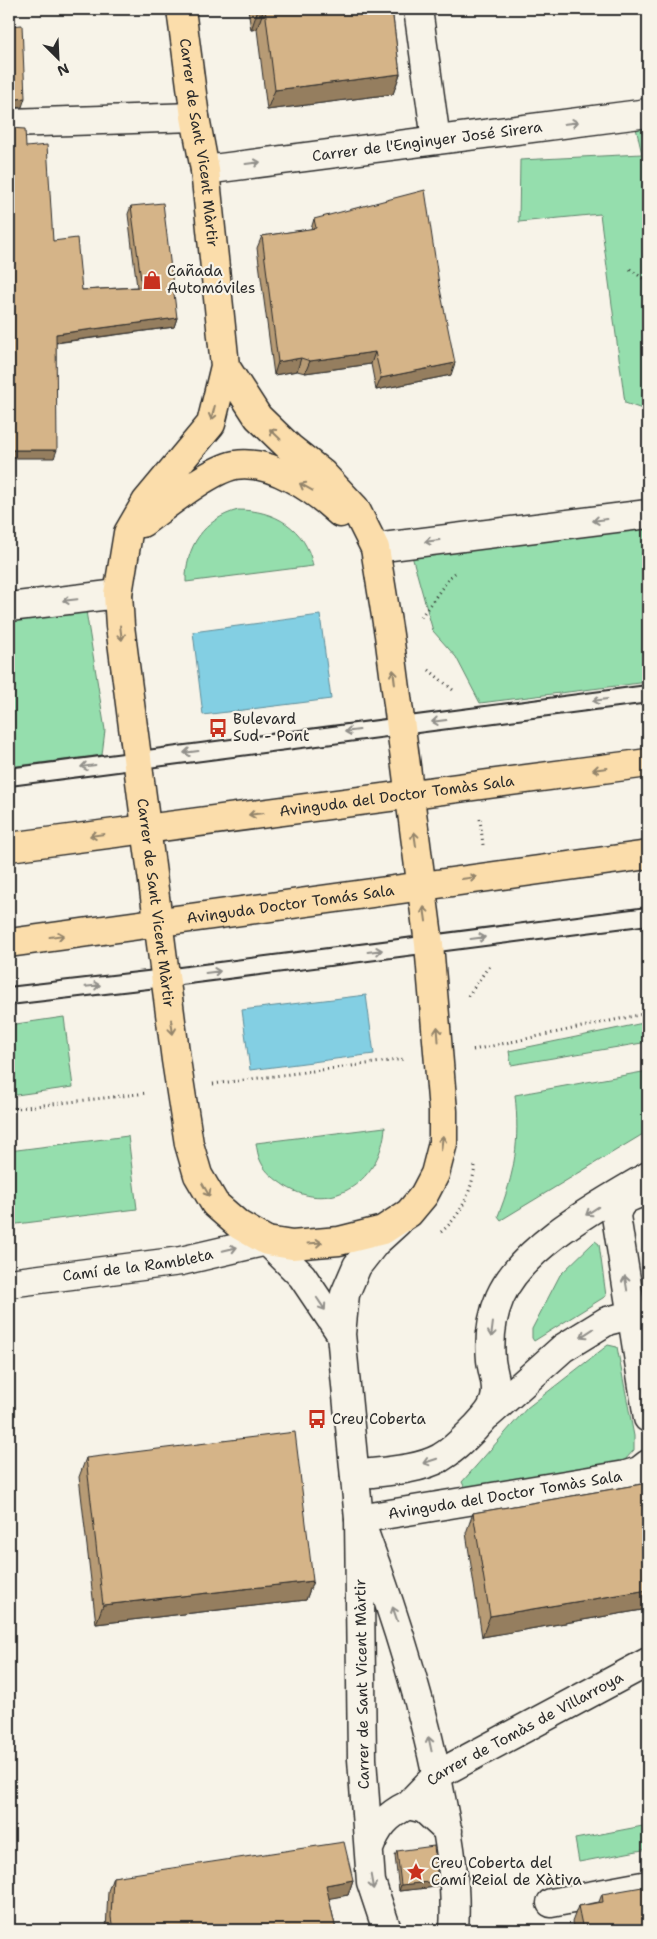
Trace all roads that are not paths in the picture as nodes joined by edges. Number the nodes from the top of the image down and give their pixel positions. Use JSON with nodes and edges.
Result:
{"nodes":[{"id":1,"x":181,"y":9,"type":"edge"},
{"id":2,"x":418,"y":9,"type":"edge"},
{"id":3,"x":648,"y":113,"type":"edge"},
{"id":4,"x":195,"y":117,"type":"junction"},
{"id":5,"x":9,"y":123,"type":"edge"},
{"id":6,"x":436,"y":140,"type":"junction"},
{"id":7,"x":205,"y":170,"type":"junction"},
{"id":8,"x":225,"y":366,"type":"junction"},
{"id":9,"x":648,"y":514,"type":"edge"},
{"id":10,"x":128,"y":533,"type":"junction"},
{"id":11,"x":373,"y":543,"type":"junction"},
{"id":12,"x":118,"y":594,"type":"junction"},
{"id":13,"x":9,"y":607,"type":"edge"},
{"id":14,"x":648,"y":694,"type":"edge"},
{"id":15,"x":400,"y":725,"type":"junction"},
{"id":16,"x":136,"y":759,"type":"junction"},
{"id":17,"x":648,"y":763,"type":"edge"},
{"id":18,"x":9,"y":777,"type":"edge"},
{"id":19,"x":409,"y":794,"type":"junction"},
{"id":20,"x":145,"y":828,"type":"junction"},
{"id":21,"x":9,"y":846,"type":"edge"},
{"id":22,"x":648,"y":854,"type":"edge"},
{"id":23,"x":421,"y":885,"type":"junction"},
{"id":24,"x":648,"y":916,"type":"edge"},
{"id":25,"x":159,"y":922,"type":"junction"},
{"id":26,"x":9,"y":943,"type":"edge"},
{"id":27,"x":429,"y":944,"type":"junction"},
{"id":28,"x":165,"y":978,"type":"junction"},
{"id":29,"x":9,"y":996,"type":"edge"},
{"id":30,"x":648,"y":1176,"type":"edge"},
{"id":31,"x":648,"y":1192,"type":"edge"},
{"id":32,"x":409,"y":1213,"type":"junction"},
{"id":33,"x":267,"y":1241,"type":"junction"},
{"id":34,"x":9,"y":1283,"type":"edge"},
{"id":35,"x":631,"y":1315,"type":"junction"},
{"id":36,"x":341,"y":1334,"type":"junction"},
{"id":37,"x":489,"y":1414,"type":"junction"},
{"id":38,"x":648,"y":1418,"type":"edge"},
{"id":39,"x":648,"y":1464,"type":"edge"},
{"id":40,"x":355,"y":1475,"type":"junction"},
{"id":41,"x":359,"y":1519,"type":"junction"},
{"id":42,"x":648,"y":1662,"type":"edge"},
{"id":43,"x":437,"y":1774,"type":"junction"},
{"id":44,"x":408,"y":1805,"type":"junction"},
{"id":45,"x":448,"y":1831,"type":"junction"},
{"id":46,"x":369,"y":1849,"type":"junction"},
{"id":47,"x":648,"y":1885,"type":"edge"},
{"id":48,"x":456,"y":1901,"type":"junction"},
{"id":49,"x":551,"y":1903,"type":"dead end"},
{"id":50,"x":387,"y":1926,"type":"edge"},
{"id":51,"x":440,"y":1930,"type":"edge"},
{"id":52,"x":454,"y":1930,"type":"edge"}],
"edges":[{"from":1,"to":4,"type":"main road","name":"Carrer de Sant Vicent Màrtir"},
{"from":2,"to":6,"type":"street"},
{"from":6,"to":3,"type":"street","name":"Carrer de l'Enginyer José Sirera","one_way":true},
{"from":4,"to":5,"type":"street"},
{"from":4,"to":7,"type":"main road","name":"Carrer de Sant Vicent Màrtir"},
{"from":7,"to":6,"type":"street","name":"Carrer de l'Enginyer José Sirera","one_way":true},
{"from":7,"to":8,"type":"main road","name":"Carrer de Sant Vicent Màrtir"},
{"from":8,"to":10,"type":"main road","name":"Carrer de Sant Vicent Màrtir","one_way":true},
{"from":11,"to":8,"type":"main road","name":"Carrer de Sant Vicent Màrtir","one_way":true},
{"from":9,"to":11,"type":"street","one_way":true},
{"from":11,"to":10,"type":"main road","one_way":true},
{"from":10,"to":12,"type":"main road","name":"Carrer de Sant Vicent Màrtir"},
{"from":15,"to":11,"type":"main road","name":"Carrer de Sant Vicent Màrtir","one_way":true},
{"from":12,"to":13,"type":"street","one_way":true},
{"from":12,"to":16,"type":"main road","name":"Carrer de Sant Vicent Màrtir","one_way":true},
{"from":14,"to":15,"type":"lane","one_way":true},
{"from":15,"to":16,"type":"lane","one_way":true},
{"from":15,"to":19,"type":"main road","name":"Carrer de Sant Vicent Màrtir"},
{"from":16,"to":18,"type":"lane","one_way":true},
{"from":16,"to":20,"type":"main road","name":"Carrer de Sant Vicent Màrtir"},
{"from":17,"to":19,"type":"main road","name":"Avinguda del Doctor Tomàs Sala","one_way":true},
{"from":19,"to":20,"type":"main road","name":"Avinguda del Doctor Tomàs Sala","one_way":true},
{"from":23,"to":19,"type":"main road","name":"Carrer de Sant Vicent Màrtir","one_way":true},
{"from":20,"to":21,"type":"main road","name":"Avinguda del Doctor Tomàs Sala","one_way":true},
{"from":20,"to":25,"type":"main road","name":"Carrer de Sant Vicent Màrtir"},
{"from":23,"to":22,"type":"main road","one_way":true},
{"from":23,"to":25,"type":"main road","name":"Avinguda Doctor Tomás Sala"},
{"from":27,"to":23,"type":"main road","name":"Carrer de Sant Vicent Màrtir","one_way":true},
{"from":27,"to":24,"type":"lane","one_way":true},
{"from":26,"to":25,"type":"main road","name":"Avinguda Doctor Tomás Sala","one_way":true},
{"from":25,"to":28,"type":"main road","name":"Carrer de Sant Vicent Màrtir"},
{"from":28,"to":27,"type":"lane","one_way":true},
{"from":32,"to":27,"type":"main road","name":"Carrer de Sant Vicent Màrtir","one_way":true},
{"from":29,"to":28,"type":"lane","one_way":true},
{"from":28,"to":33,"type":"main road","name":"Carrer de Sant Vicent Màrtir","one_way":true},
{"from":30,"to":37,"type":"street","one_way":true},
{"from":35,"to":31,"type":"street","one_way":true},
{"from":33,"to":32,"type":"main road","name":"Carrer de Sant Vicent Màrtir","one_way":true},
{"from":32,"to":36,"type":"street","name":"Carrer de Sant Vicent Màrtir"},
{"from":34,"to":33,"type":"street","name":"Camí de la Rambleta","one_way":true},
{"from":33,"to":36,"type":"street","name":"Carrer de Sant Vicent Màrtir","one_way":true},
{"from":35,"to":37,"type":"street","one_way":true},
{"from":35,"to":38,"type":"street"},
{"from":36,"to":40,"type":"street","name":"Carrer de Sant Vicent Màrtir"},
{"from":37,"to":40,"type":"street","one_way":true},
{"from":39,"to":41,"type":"street","name":"Avinguda del Doctor Tomàs Sala"},
{"from":40,"to":41,"type":"street","name":"Carrer de Sant Vicent Màrtir"},
{"from":43,"to":41,"type":"street","name":"Carrer de Sant Vicent Màrtir","one_way":true},
{"from":41,"to":46,"type":"street","name":"Carrer de Sant Vicent Màrtir"},
{"from":42,"to":43,"type":"street","name":"Carrer de Tomàs de Villarroya"},
{"from":43,"to":44,"type":"street","name":"Carrer de Tomàs de Villarroya"},
{"from":43,"to":45,"type":"street","name":"Carrer de Sant Vicent Màrtir"},
{"from":44,"to":45,"type":"street"},
{"from":44,"to":46,"type":"street","name":"Carrer de Sant Vicent Màrtir"},
{"from":45,"to":48,"type":"street","name":"Carrer de Sant Vicent Màrtir"},
{"from":46,"to":50,"type":"street","name":"Carrer de Sant Vicent Màrtir","one_way":true},
{"from":47,"to":49,"type":"street"},
{"from":48,"to":51,"type":"street","name":"Carrer de Sant Vicent Màrtir"},
{"from":48,"to":52,"type":"street","name":"Carrer de Sant Vicent Màrtir"}]}
